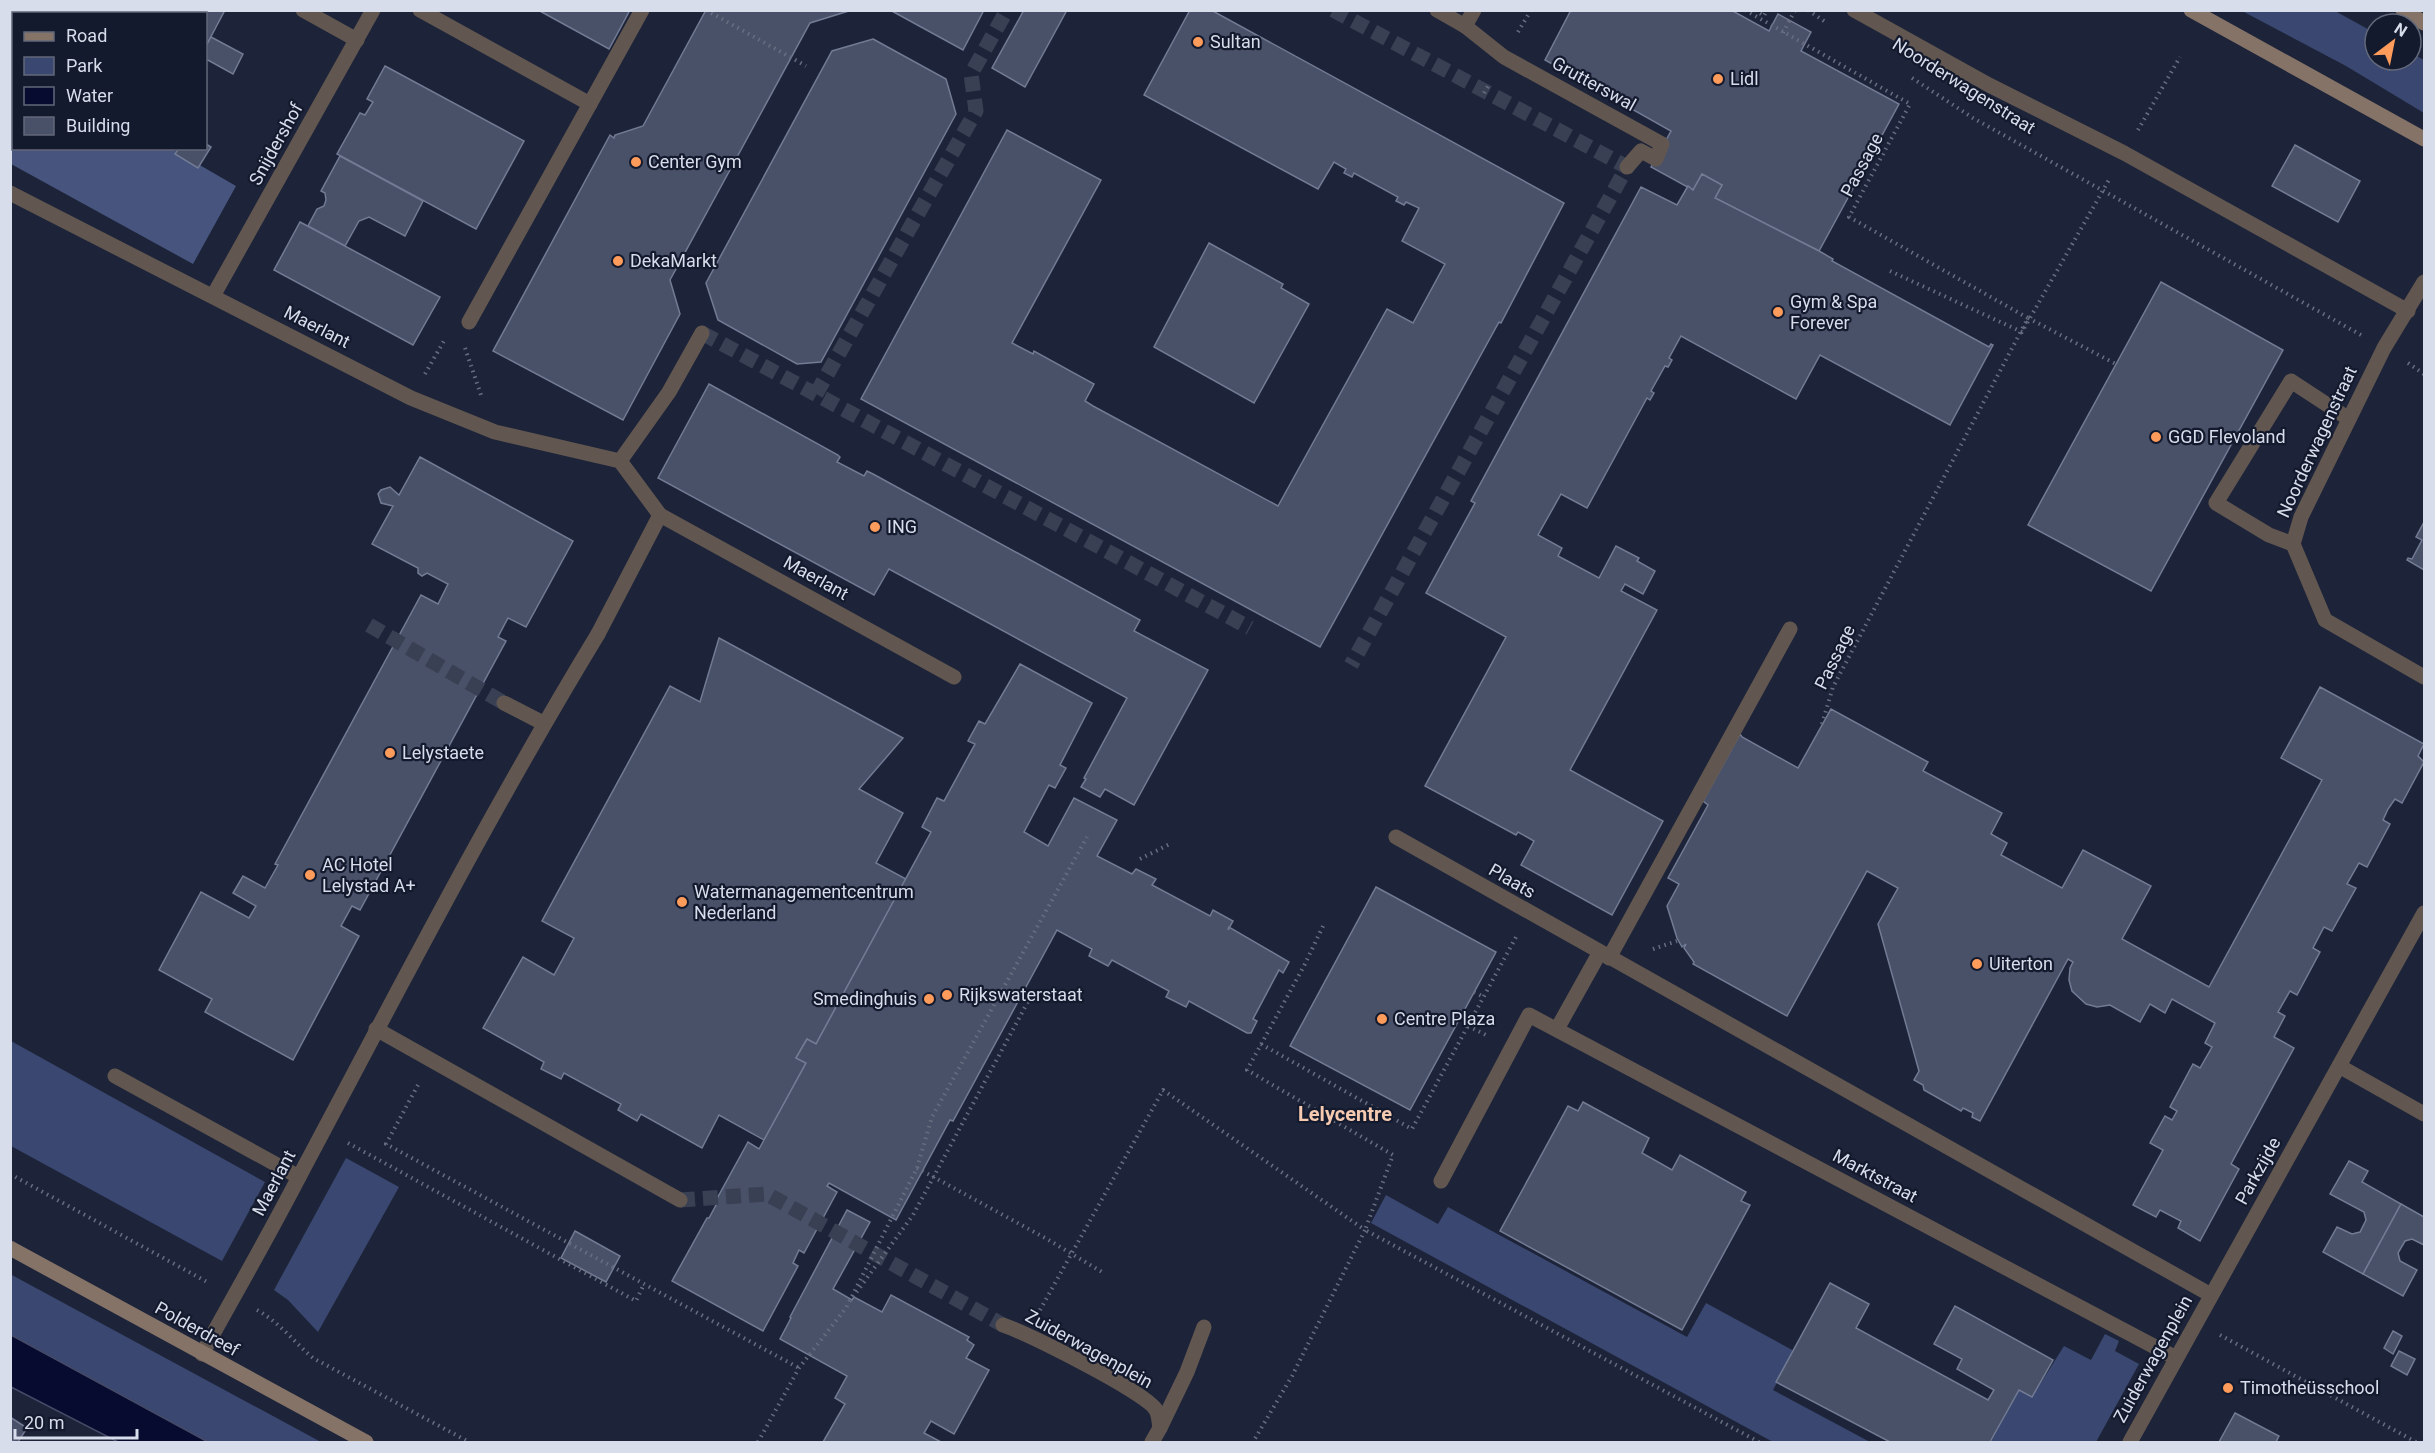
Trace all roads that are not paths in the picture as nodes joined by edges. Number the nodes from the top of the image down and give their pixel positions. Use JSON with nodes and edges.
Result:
{"nodes":[{"id":1,"x":303,"y":10,"type":"edge"},
{"id":2,"x":373,"y":10,"type":"edge"},
{"id":3,"x":420,"y":10,"type":"edge"},
{"id":4,"x":642,"y":10,"type":"edge"},
{"id":5,"x":1437,"y":10,"type":"edge"},
{"id":6,"x":1474,"y":10,"type":"edge"},
{"id":7,"x":1854,"y":10,"type":"edge"},
{"id":8,"x":2191,"y":10,"type":"edge"},
{"id":9,"x":2403,"y":10,"type":"edge"},
{"id":10,"x":2424,"y":22,"type":"edge"},
{"id":11,"x":1465,"y":26,"type":"junction"},
{"id":12,"x":357,"y":40,"type":"junction"},
{"id":13,"x":590,"y":104,"type":"junction"},
{"id":14,"x":2424,"y":139,"type":"edge"},
{"id":15,"x":1627,"y":167,"type":"dead end"},
{"id":16,"x":10,"y":193,"type":"edge"},
{"id":17,"x":2424,"y":282,"type":"edge"},
{"id":18,"x":213,"y":296,"type":"junction"},
{"id":19,"x":2408,"y":311,"type":"junction"},
{"id":20,"x":469,"y":322,"type":"road end"},
{"id":21,"x":702,"y":333,"type":"dead end"},
{"id":22,"x":2349,"y":418,"type":"junction"},
{"id":23,"x":620,"y":461,"type":"junction"},
{"id":24,"x":660,"y":514,"type":"junction"},
{"id":25,"x":2293,"y":544,"type":"junction"},
{"id":26,"x":1790,"y":629,"type":"dead end"},
{"id":27,"x":954,"y":676,"type":"dead end"},
{"id":28,"x":2424,"y":677,"type":"edge"},
{"id":29,"x":504,"y":703,"type":"tunnel mouth"},
{"id":30,"x":543,"y":723,"type":"junction"},
{"id":31,"x":1396,"y":837,"type":"dead end"},
{"id":32,"x":2424,"y":914,"type":"edge"},
{"id":33,"x":1604,"y":955,"type":"junction"},
{"id":34,"x":376,"y":1029,"type":"junction"},
{"id":35,"x":1557,"y":1029,"type":"junction"},
{"id":36,"x":2339,"y":1066,"type":"junction"},
{"id":37,"x":115,"y":1076,"type":"dead end"},
{"id":38,"x":2424,"y":1114,"type":"edge"},
{"id":39,"x":299,"y":1177,"type":"junction"},
{"id":40,"x":1441,"y":1181,"type":"dead end"},
{"id":41,"x":680,"y":1200,"type":"tunnel mouth"},
{"id":42,"x":10,"y":1248,"type":"edge"},
{"id":43,"x":2211,"y":1295,"type":"junction"},
{"id":44,"x":1003,"y":1325,"type":"tunnel mouth"},
{"id":45,"x":1204,"y":1328,"type":"dead end"},
{"id":46,"x":202,"y":1354,"type":"junction"},
{"id":47,"x":2176,"y":1358,"type":"junction"},
{"id":48,"x":1160,"y":1428,"type":"junction"},
{"id":49,"x":366,"y":1443,"type":"edge"},
{"id":50,"x":1152,"y":1443,"type":"edge"},
{"id":51,"x":2130,"y":1443,"type":"edge"}],
"edges":[{"from":1,"to":12,"type":"street"},
{"from":2,"to":12,"type":"street","name":"Snijdershof"},
{"from":3,"to":13,"type":"street"},
{"from":4,"to":13,"type":"street"},
{"from":5,"to":11,"type":"street"},
{"from":6,"to":11,"type":"street"},
{"from":7,"to":19,"type":"street","name":"Noorderwagenstraat"},
{"from":8,"to":14,"type":"street"},
{"from":9,"to":10,"type":"street"},
{"from":11,"to":15,"type":"street","name":"Grutterswal"},
{"from":12,"to":18,"type":"street","name":"Snijdershof"},
{"from":13,"to":20,"type":"street"},
{"from":16,"to":18,"type":"street","name":"Maerlant"},
{"from":17,"to":19,"type":"street","name":"Noorderwagenstraat"},
{"from":18,"to":23,"type":"street","name":"Maerlant"},
{"from":19,"to":22,"type":"street","name":"Noorderwagenstraat"},
{"from":21,"to":23,"type":"street"},
{"from":22,"to":25,"type":"street","name":"Noorderwagenstraat"},
{"from":22,"to":25,"type":"street"},
{"from":23,"to":24,"type":"street","name":"Maerlant"},
{"from":24,"to":27,"type":"street","name":"Maerlant"},
{"from":24,"to":30,"type":"street","name":"Maerlant"},
{"from":25,"to":28,"type":"street","name":"Noorderwagenstraat"},
{"from":26,"to":33,"type":"street"},
{"from":29,"to":30,"type":"street"},
{"from":30,"to":34,"type":"street","name":"Maerlant"},
{"from":31,"to":33,"type":"street","name":"Plaats"},
{"from":32,"to":36,"type":"street","name":"Parkzijde"},
{"from":33,"to":35,"type":"street"},
{"from":33,"to":43,"type":"street"},
{"from":34,"to":39,"type":"street","name":"Maerlant"},
{"from":34,"to":41,"type":"street"},
{"from":35,"to":40,"type":"street"},
{"from":35,"to":47,"type":"street","name":"Marktstraat"},
{"from":36,"to":38,"type":"street"},
{"from":36,"to":43,"type":"street","name":"Parkzijde"},
{"from":37,"to":39,"type":"street"},
{"from":39,"to":46,"type":"street","name":"Maerlant"},
{"from":42,"to":46,"type":"street","name":"Polderdreef"},
{"from":43,"to":47,"type":"street","name":"Zuiderwagenplein"},
{"from":44,"to":48,"type":"street","name":"Zuiderwagenplein"},
{"from":45,"to":48,"type":"street"},
{"from":46,"to":49,"type":"street","name":"Polderdreef"},
{"from":47,"to":51,"type":"street","name":"Zuiderwagenplein"},
{"from":48,"to":50,"type":"street"}]}
